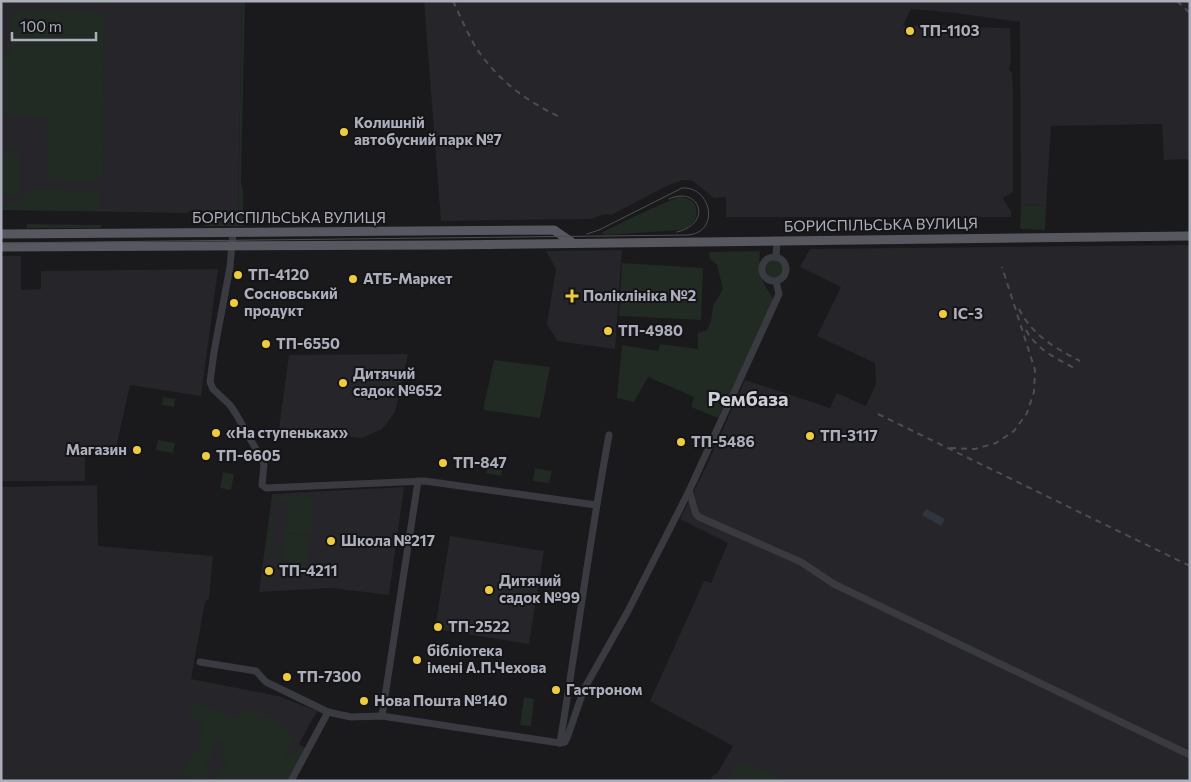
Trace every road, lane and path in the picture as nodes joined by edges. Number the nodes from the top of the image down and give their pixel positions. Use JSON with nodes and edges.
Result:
{"nodes":[{"id":1,"x":233,"y":232,"type":"junction"},
{"id":2,"x":1,"y":234,"type":"edge"},
{"id":3,"x":1190,"y":236,"type":"edge"},
{"id":4,"x":777,"y":240,"type":"junction"},
{"id":5,"x":573,"y":243,"type":"junction"},
{"id":6,"x":232,"y":245,"type":"junction"},
{"id":7,"x":1,"y":247,"type":"edge"},
{"id":8,"x":776,"y":257,"type":"junction"},
{"id":9,"x":776,"y":281,"type":"junction"},
{"id":10,"x":609,"y":435,"type":"dead end"},
{"id":11,"x":418,"y":481,"type":"junction"},
{"id":12,"x":689,"y":491,"type":"junction"},
{"id":13,"x":596,"y":505,"type":"junction"},
{"id":14,"x":200,"y":662,"type":"dead end"},
{"id":15,"x":328,"y":712,"type":"junction"},
{"id":16,"x":382,"y":716,"type":"junction"},
{"id":17,"x":560,"y":742,"type":"junction"},
{"id":18,"x":1190,"y":755,"type":"edge"},
{"id":19,"x":291,"y":781,"type":"edge"}],
"edges":[{"from":1,"to":2,"type":"main road","name":"БОРИСПІЛЬСЬКА ВУЛИЦЯ"},
{"from":1,"to":5,"type":"main road","name":"БОРИСПІЛЬСЬКА ВУЛИЦЯ"},
{"from":1,"to":6,"type":"street"},
{"from":3,"to":4,"type":"main road","name":"БОРИСПІЛЬСЬКА ВУЛИЦЯ"},
{"from":4,"to":5,"type":"main road","name":"БОРИСПІЛЬСЬКА ВУЛИЦЯ"},
{"from":4,"to":8,"type":"street"},
{"from":5,"to":6,"type":"main road","name":"БОРИСПІЛЬСЬКА ВУЛИЦЯ"},
{"from":6,"to":7,"type":"main road","name":"БОРИСПІЛЬСЬКА ВУЛИЦЯ"},
{"from":6,"to":11,"type":"street"},
{"from":8,"to":9,"type":"street"},
{"from":8,"to":9,"type":"street"},
{"from":9,"to":12,"type":"street"},
{"from":10,"to":13,"type":"street"},
{"from":11,"to":13,"type":"street"},
{"from":11,"to":16,"type":"street"},
{"from":12,"to":17,"type":"street"},
{"from":12,"to":18,"type":"street"},
{"from":13,"to":17,"type":"street"},
{"from":14,"to":15,"type":"street"},
{"from":15,"to":16,"type":"street"},
{"from":15,"to":19,"type":"street"},
{"from":16,"to":17,"type":"street"}]}
